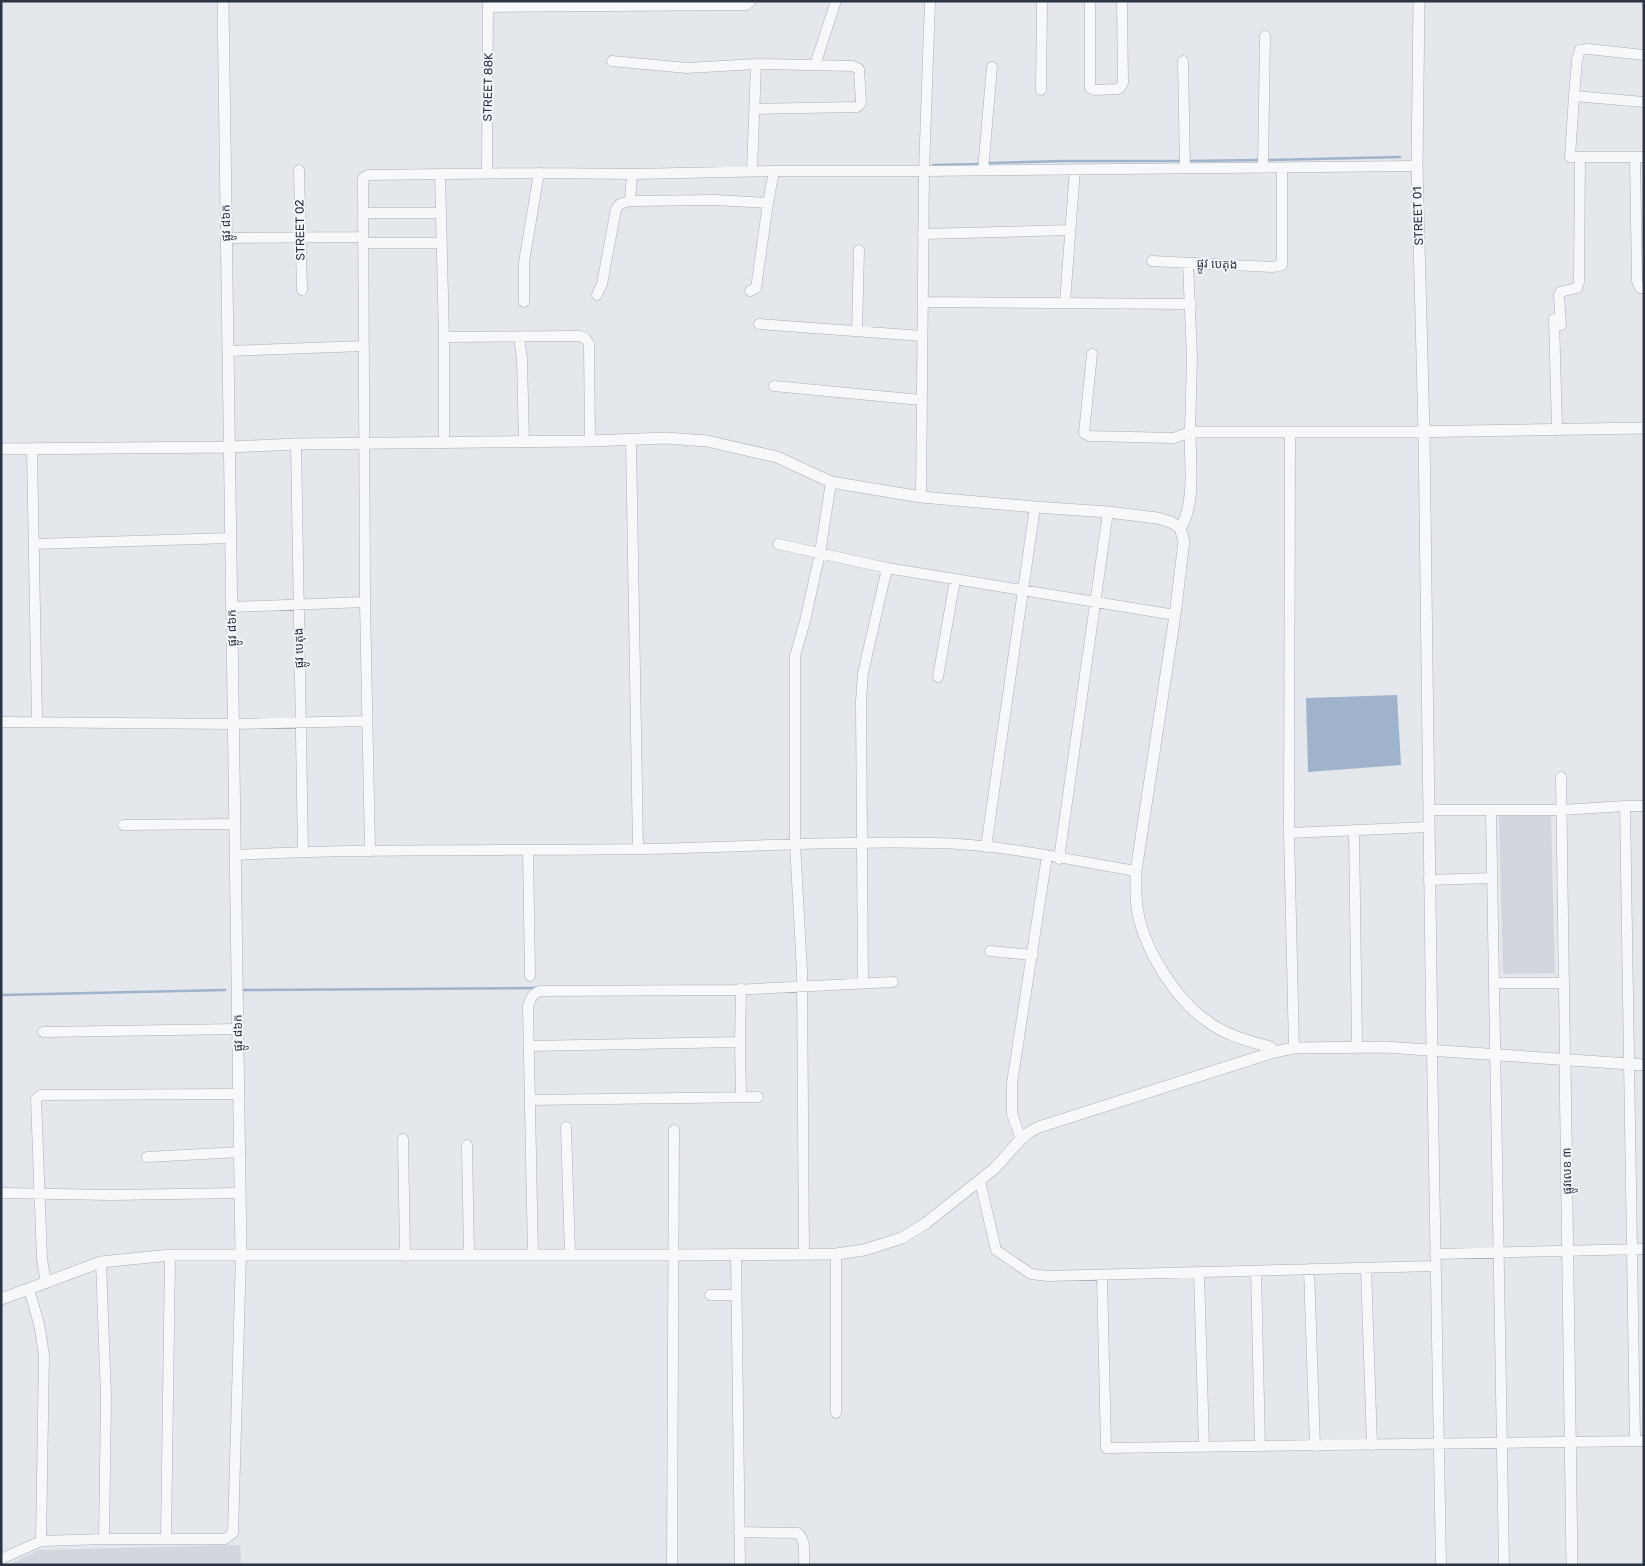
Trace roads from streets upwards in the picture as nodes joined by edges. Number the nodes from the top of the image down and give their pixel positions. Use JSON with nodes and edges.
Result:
{"nodes":[{"id":1,"x":223,"y":1,"type":"edge"},
{"id":2,"x":751,"y":1,"type":"edge"},
{"id":3,"x":836,"y":1,"type":"edge"},
{"id":4,"x":930,"y":1,"type":"edge"},
{"id":5,"x":1042,"y":1,"type":"edge"},
{"id":6,"x":1090,"y":1,"type":"edge"},
{"id":7,"x":1122,"y":1,"type":"edge"},
{"id":8,"x":1419,"y":1,"type":"edge"},
{"id":9,"x":489,"y":4,"type":"edge"},
{"id":10,"x":1265,"y":36,"type":"dead end"},
{"id":11,"x":1644,"y":55,"type":"edge"},
{"id":12,"x":612,"y":61,"type":"dead end"},
{"id":13,"x":1183,"y":61,"type":"dead end"},
{"id":14,"x":756,"y":64,"type":"junction"},
{"id":15,"x":815,"y":65,"type":"junction"},
{"id":16,"x":992,"y":67,"type":"dead end"},
{"id":17,"x":1041,"y":90,"type":"dead end"},
{"id":18,"x":1574,"y":96,"type":"junction"},
{"id":19,"x":1644,"y":102,"type":"edge"},
{"id":20,"x":755,"y":109,"type":"junction"},
{"id":21,"x":1580,"y":157,"type":"junction"},
{"id":22,"x":1640,"y":157,"type":"edge"},
{"id":23,"x":1263,"y":161,"type":"junction"},
{"id":24,"x":984,"y":165,"type":"junction"},
{"id":25,"x":1184,"y":166,"type":"junction"},
{"id":26,"x":1417,"y":166,"type":"junction"},
{"id":27,"x":1282,"y":168,"type":"junction"},
{"id":28,"x":1075,"y":169,"type":"junction"},
{"id":29,"x":299,"y":170,"type":"dead end"},
{"id":30,"x":752,"y":171,"type":"junction"},
{"id":31,"x":774,"y":171,"type":"junction"},
{"id":32,"x":924,"y":171,"type":"junction"},
{"id":33,"x":487,"y":173,"type":"junction"},
{"id":34,"x":539,"y":173,"type":"junction"},
{"id":35,"x":440,"y":174,"type":"junction"},
{"id":36,"x":632,"y":174,"type":"junction"},
{"id":37,"x":630,"y":201,"type":"junction"},
{"id":38,"x":768,"y":203,"type":"junction"},
{"id":39,"x":363,"y":213,"type":"junction"},
{"id":40,"x":441,"y":213,"type":"junction"},
{"id":41,"x":1070,"y":230,"type":"junction"},
{"id":42,"x":923,"y":234,"type":"junction"},
{"id":43,"x":226,"y":238,"type":"junction"},
{"id":44,"x":300,"y":238,"type":"junction"},
{"id":45,"x":363,"y":240,"type":"junction"},
{"id":46,"x":441,"y":243,"type":"junction"},
{"id":47,"x":859,"y":250,"type":"dead end"},
{"id":48,"x":1152,"y":261,"type":"dead end"},
{"id":49,"x":1188,"y":263,"type":"junction"},
{"id":50,"x":1644,"y":288,"type":"edge"},
{"id":51,"x":302,"y":290,"type":"dead end"},
{"id":52,"x":750,"y":291,"type":"dead end"},
{"id":53,"x":597,"y":295,"type":"dead end"},
{"id":54,"x":524,"y":302,"type":"dead end"},
{"id":55,"x":923,"y":302,"type":"junction"},
{"id":56,"x":1065,"y":302,"type":"junction"},
{"id":57,"x":1190,"y":304,"type":"junction"},
{"id":58,"x":759,"y":324,"type":"dead end"},
{"id":59,"x":857,"y":331,"type":"junction"},
{"id":60,"x":922,"y":336,"type":"junction"},
{"id":61,"x":444,"y":337,"type":"junction"},
{"id":62,"x":519,"y":337,"type":"junction"},
{"id":63,"x":364,"y":346,"type":"junction"},
{"id":64,"x":228,"y":351,"type":"junction"},
{"id":65,"x":1092,"y":354,"type":"dead end"},
{"id":66,"x":774,"y":386,"type":"dead end"},
{"id":67,"x":921,"y":400,"type":"junction"},
{"id":68,"x":1644,"y":428,"type":"edge"},
{"id":69,"x":1557,"y":430,"type":"junction"},
{"id":70,"x":1190,"y":432,"type":"junction"},
{"id":71,"x":1290,"y":432,"type":"junction"},
{"id":72,"x":1424,"y":432,"type":"junction"},
{"id":73,"x":631,"y":440,"type":"junction"},
{"id":74,"x":590,"y":441,"type":"junction"},
{"id":75,"x":524,"y":442,"type":"junction"},
{"id":76,"x":444,"y":443,"type":"junction"},
{"id":77,"x":296,"y":444,"type":"junction"},
{"id":78,"x":365,"y":444,"type":"junction"},
{"id":79,"x":230,"y":447,"type":"junction"},
{"id":80,"x":1,"y":449,"type":"edge"},
{"id":81,"x":32,"y":449,"type":"junction"},
{"id":82,"x":831,"y":482,"type":"junction"},
{"id":83,"x":921,"y":497,"type":"junction"},
{"id":84,"x":1036,"y":507,"type":"junction"},
{"id":85,"x":1108,"y":512,"type":"junction"},
{"id":86,"x":1180,"y":528,"type":"junction"},
{"id":87,"x":231,"y":538,"type":"junction"},
{"id":88,"x":34,"y":544,"type":"junction"},
{"id":89,"x":778,"y":544,"type":"dead end"},
{"id":90,"x":820,"y":553,"type":"junction"},
{"id":91,"x":887,"y":568,"type":"junction"},
{"id":92,"x":955,"y":580,"type":"junction"},
{"id":93,"x":1022,"y":591,"type":"junction"},
{"id":94,"x":365,"y":602,"type":"junction"},
{"id":95,"x":1095,"y":603,"type":"junction"},
{"id":96,"x":298,"y":606,"type":"junction"},
{"id":97,"x":232,"y":607,"type":"junction"},
{"id":98,"x":1175,"y":616,"type":"junction"},
{"id":99,"x":938,"y":677,"type":"dead end"},
{"id":100,"x":367,"y":720,"type":"junction"},
{"id":101,"x":1,"y":722,"type":"edge"},
{"id":102,"x":37,"y":722,"type":"junction"},
{"id":103,"x":300,"y":723,"type":"junction"},
{"id":104,"x":234,"y":724,"type":"junction"},
{"id":105,"x":1561,"y":777,"type":"dead end"},
{"id":106,"x":1625,"y":806,"type":"junction"},
{"id":107,"x":1644,"y":806,"type":"edge"},
{"id":108,"x":1429,"y":810,"type":"junction"},
{"id":109,"x":1491,"y":810,"type":"junction"},
{"id":110,"x":1562,"y":810,"type":"junction"},
{"id":111,"x":235,"y":824,"type":"junction"},
{"id":112,"x":123,"y":825,"type":"dead end"},
{"id":113,"x":1429,"y":827,"type":"junction"},
{"id":114,"x":1354,"y":830,"type":"junction"},
{"id":115,"x":1290,"y":833,"type":"junction"},
{"id":116,"x":795,"y":843,"type":"junction"},
{"id":117,"x":861,"y":843,"type":"junction"},
{"id":118,"x":986,"y":847,"type":"junction"},
{"id":119,"x":638,"y":849,"type":"junction"},
{"id":120,"x":528,"y":850,"type":"junction"},
{"id":121,"x":303,"y":851,"type":"junction"},
{"id":122,"x":370,"y":851,"type":"junction"},
{"id":123,"x":236,"y":855,"type":"junction"},
{"id":124,"x":1047,"y":856,"type":"junction"},
{"id":125,"x":1059,"y":858,"type":"junction"},
{"id":126,"x":1136,"y":871,"type":"junction"},
{"id":127,"x":1492,"y":878,"type":"junction"},
{"id":128,"x":1430,"y":880,"type":"junction"},
{"id":129,"x":990,"y":951,"type":"dead end"},
{"id":130,"x":1033,"y":955,"type":"junction"},
{"id":131,"x":530,"y":976,"type":"dead end"},
{"id":132,"x":893,"y":982,"type":"dead end"},
{"id":133,"x":863,"y":983,"type":"junction"},
{"id":134,"x":1494,"y":983,"type":"junction"},
{"id":135,"x":1564,"y":983,"type":"junction"},
{"id":136,"x":802,"y":986,"type":"junction"},
{"id":137,"x":742,"y":989,"type":"junction"},
{"id":138,"x":238,"y":1029,"type":"junction"},
{"id":139,"x":43,"y":1032,"type":"dead end"},
{"id":140,"x":740,"y":1042,"type":"junction"},
{"id":141,"x":529,"y":1046,"type":"junction"},
{"id":142,"x":1358,"y":1047,"type":"junction"},
{"id":143,"x":1294,"y":1048,"type":"junction"},
{"id":144,"x":1432,"y":1050,"type":"junction"},
{"id":145,"x":1274,"y":1052,"type":"junction"},
{"id":146,"x":1495,"y":1055,"type":"junction"},
{"id":147,"x":1565,"y":1060,"type":"junction"},
{"id":148,"x":1629,"y":1064,"type":"junction"},
{"id":149,"x":1644,"y":1065,"type":"edge"},
{"id":150,"x":239,"y":1094,"type":"junction"},
{"id":151,"x":741,"y":1097,"type":"junction"},
{"id":152,"x":758,"y":1097,"type":"dead end"},
{"id":153,"x":530,"y":1100,"type":"junction"},
{"id":154,"x":566,"y":1127,"type":"dead end"},
{"id":155,"x":674,"y":1130,"type":"dead end"},
{"id":156,"x":403,"y":1139,"type":"dead end"},
{"id":157,"x":1020,"y":1139,"type":"junction"},
{"id":158,"x":467,"y":1145,"type":"dead end"},
{"id":159,"x":240,"y":1152,"type":"junction"},
{"id":160,"x":146,"y":1157,"type":"dead end"},
{"id":161,"x":980,"y":1181,"type":"junction"},
{"id":162,"x":1,"y":1193,"type":"edge"},
{"id":163,"x":240,"y":1193,"type":"junction"},
{"id":164,"x":40,"y":1194,"type":"junction"},
{"id":165,"x":1644,"y":1249,"type":"edge"},
{"id":166,"x":1632,"y":1250,"type":"junction"},
{"id":167,"x":1568,"y":1251,"type":"junction"},
{"id":168,"x":1498,"y":1252,"type":"junction"},
{"id":169,"x":570,"y":1254,"type":"junction"},
{"id":170,"x":736,"y":1254,"type":"junction"},
{"id":171,"x":804,"y":1254,"type":"junction"},
{"id":172,"x":836,"y":1254,"type":"junction"},
{"id":173,"x":1435,"y":1254,"type":"junction"},
{"id":174,"x":170,"y":1255,"type":"junction"},
{"id":175,"x":241,"y":1255,"type":"junction"},
{"id":176,"x":469,"y":1255,"type":"junction"},
{"id":177,"x":532,"y":1255,"type":"junction"},
{"id":178,"x":672,"y":1255,"type":"junction"},
{"id":179,"x":404,"y":1256,"type":"junction"},
{"id":180,"x":102,"y":1262,"type":"junction"},
{"id":181,"x":1435,"y":1266,"type":"junction"},
{"id":182,"x":1366,"y":1268,"type":"junction"},
{"id":183,"x":1309,"y":1269,"type":"junction"},
{"id":184,"x":1256,"y":1271,"type":"junction"},
{"id":185,"x":1200,"y":1272,"type":"junction"},
{"id":186,"x":1102,"y":1275,"type":"junction"},
{"id":187,"x":46,"y":1283,"type":"junction"},
{"id":188,"x":29,"y":1289,"type":"junction"},
{"id":189,"x":710,"y":1295,"type":"dead end"},
{"id":190,"x":736,"y":1295,"type":"junction"},
{"id":191,"x":1,"y":1299,"type":"edge"},
{"id":192,"x":836,"y":1413,"type":"dead end"},
{"id":193,"x":1640,"y":1441,"type":"edge"},
{"id":194,"x":1571,"y":1442,"type":"junction"},
{"id":195,"x":1502,"y":1443,"type":"junction"},
{"id":196,"x":1438,"y":1444,"type":"junction"},
{"id":197,"x":1372,"y":1445,"type":"junction"},
{"id":198,"x":1260,"y":1446,"type":"junction"},
{"id":199,"x":1315,"y":1446,"type":"junction"},
{"id":200,"x":1204,"y":1447,"type":"junction"},
{"id":201,"x":739,"y":1532,"type":"junction"},
{"id":202,"x":104,"y":1539,"type":"junction"},
{"id":203,"x":166,"y":1539,"type":"junction"},
{"id":204,"x":41,"y":1541,"type":"junction"},
{"id":205,"x":1,"y":1559,"type":"edge"},
{"id":206,"x":672,"y":1565,"type":"edge"},
{"id":207,"x":740,"y":1565,"type":"edge"},
{"id":208,"x":804,"y":1565,"type":"edge"},
{"id":209,"x":1441,"y":1565,"type":"edge"},
{"id":210,"x":1504,"y":1565,"type":"edge"},
{"id":211,"x":1572,"y":1565,"type":"edge"}],
"edges":[{"from":1,"to":43,"type":"street","name":"ផ្លូវ ៨៦ក"},
{"from":2,"to":9,"type":"street"},
{"from":3,"to":15,"type":"street"},
{"from":4,"to":32,"type":"street"},
{"from":5,"to":17,"type":"street"},
{"from":6,"to":7,"type":"street"},
{"from":8,"to":26,"type":"street","name":"STREET 01"},
{"from":9,"to":33,"type":"street","name":"STREET 88K"},
{"from":10,"to":23,"type":"street"},
{"from":11,"to":18,"type":"street"},
{"from":12,"to":14,"type":"street"},
{"from":13,"to":25,"type":"street"},
{"from":14,"to":15,"type":"street"},
{"from":14,"to":20,"type":"street"},
{"from":15,"to":20,"type":"street"},
{"from":16,"to":24,"type":"street"},
{"from":18,"to":19,"type":"street"},
{"from":18,"to":21,"type":"street"},
{"from":20,"to":30,"type":"street"},
{"from":21,"to":22,"type":"street"},
{"from":21,"to":69,"type":"street"},
{"from":22,"to":50,"type":"street"},
{"from":23,"to":25,"type":"street"},
{"from":23,"to":27,"type":"street"},
{"from":24,"to":28,"type":"street"},
{"from":24,"to":32,"type":"street"},
{"from":25,"to":28,"type":"street"},
{"from":26,"to":27,"type":"street"},
{"from":26,"to":72,"type":"street","name":"STREET 01"},
{"from":27,"to":49,"type":"street","name":"ផ្លូវ បេតុង"},
{"from":28,"to":41,"type":"street"},
{"from":29,"to":44,"type":"street","name":"STREET 02"},
{"from":30,"to":31,"type":"street"},
{"from":30,"to":36,"type":"street"},
{"from":31,"to":32,"type":"street"},
{"from":31,"to":38,"type":"street"},
{"from":32,"to":42,"type":"street"},
{"from":33,"to":34,"type":"street"},
{"from":33,"to":35,"type":"street"},
{"from":34,"to":36,"type":"street"},
{"from":34,"to":54,"type":"street"},
{"from":35,"to":39,"type":"street"},
{"from":35,"to":40,"type":"street"},
{"from":36,"to":37,"type":"street"},
{"from":37,"to":38,"type":"street"},
{"from":37,"to":53,"type":"street"},
{"from":38,"to":52,"type":"street"},
{"from":39,"to":40,"type":"street"},
{"from":39,"to":45,"type":"street"},
{"from":40,"to":46,"type":"street"},
{"from":41,"to":42,"type":"street"},
{"from":41,"to":56,"type":"street"},
{"from":42,"to":55,"type":"street"},
{"from":43,"to":44,"type":"street"},
{"from":43,"to":64,"type":"street","name":"ផ្លូវ ៨៦ក"},
{"from":44,"to":45,"type":"street"},
{"from":44,"to":51,"type":"street","name":"STREET 02"},
{"from":45,"to":46,"type":"street"},
{"from":45,"to":63,"type":"street"},
{"from":46,"to":61,"type":"street"},
{"from":47,"to":59,"type":"street"},
{"from":48,"to":49,"type":"street","name":"ផ្លូវ បេតុង"},
{"from":49,"to":57,"type":"street"},
{"from":55,"to":56,"type":"street"},
{"from":55,"to":60,"type":"street"},
{"from":56,"to":57,"type":"street"},
{"from":57,"to":70,"type":"street"},
{"from":58,"to":59,"type":"street"},
{"from":59,"to":60,"type":"street"},
{"from":60,"to":67,"type":"street"},
{"from":61,"to":62,"type":"street"},
{"from":61,"to":76,"type":"street"},
{"from":62,"to":74,"type":"street"},
{"from":62,"to":75,"type":"street"},
{"from":63,"to":64,"type":"street"},
{"from":63,"to":78,"type":"street"},
{"from":64,"to":79,"type":"street","name":"ផ្លូវ ៨៦ក"},
{"from":65,"to":70,"type":"street"},
{"from":66,"to":67,"type":"street"},
{"from":67,"to":83,"type":"street"},
{"from":68,"to":69,"type":"street"},
{"from":69,"to":72,"type":"street"},
{"from":70,"to":71,"type":"street"},
{"from":70,"to":86,"type":"street"},
{"from":71,"to":72,"type":"street"},
{"from":71,"to":115,"type":"street"},
{"from":72,"to":108,"type":"street","name":"STREET 01"},
{"from":73,"to":74,"type":"street"},
{"from":73,"to":82,"type":"street"},
{"from":73,"to":119,"type":"street"},
{"from":74,"to":75,"type":"street"},
{"from":75,"to":76,"type":"street"},
{"from":76,"to":78,"type":"street"},
{"from":77,"to":78,"type":"street"},
{"from":77,"to":79,"type":"street"},
{"from":77,"to":96,"type":"street","name":"ផ្លូវ បេតុង"},
{"from":78,"to":94,"type":"street"},
{"from":79,"to":81,"type":"street"},
{"from":79,"to":87,"type":"street","name":"ផ្លូវ ៨៦ក"},
{"from":80,"to":81,"type":"street"},
{"from":81,"to":88,"type":"street"},
{"from":82,"to":83,"type":"street"},
{"from":82,"to":90,"type":"street"},
{"from":83,"to":84,"type":"street"},
{"from":84,"to":85,"type":"street"},
{"from":84,"to":93,"type":"street"},
{"from":85,"to":86,"type":"street"},
{"from":85,"to":95,"type":"street"},
{"from":86,"to":98,"type":"street"},
{"from":87,"to":88,"type":"street"},
{"from":87,"to":97,"type":"street","name":"ផ្លូវ ៨៦ក"},
{"from":88,"to":102,"type":"street"},
{"from":89,"to":90,"type":"street"},
{"from":90,"to":91,"type":"street"},
{"from":90,"to":116,"type":"street"},
{"from":91,"to":92,"type":"street"},
{"from":91,"to":117,"type":"street"},
{"from":92,"to":93,"type":"street"},
{"from":92,"to":99,"type":"street"},
{"from":93,"to":95,"type":"street"},
{"from":93,"to":118,"type":"street"},
{"from":94,"to":96,"type":"street"},
{"from":94,"to":100,"type":"street"},
{"from":95,"to":98,"type":"street"},
{"from":95,"to":125,"type":"street"},
{"from":96,"to":97,"type":"street"},
{"from":96,"to":103,"type":"street","name":"ផ្លូវ បេតុង"},
{"from":97,"to":104,"type":"street","name":"ផ្លូវ ៨៦ក"},
{"from":98,"to":126,"type":"street"},
{"from":100,"to":103,"type":"street"},
{"from":100,"to":122,"type":"street"},
{"from":101,"to":102,"type":"street"},
{"from":102,"to":104,"type":"street"},
{"from":103,"to":104,"type":"street"},
{"from":103,"to":121,"type":"street","name":"ផ្លូវ បេតុង"},
{"from":104,"to":111,"type":"street","name":"ផ្លូវ ៨៦ក"},
{"from":105,"to":110,"type":"street","name":"ផ្លូវលេខ ៣"},
{"from":106,"to":107,"type":"street"},
{"from":106,"to":110,"type":"street"},
{"from":106,"to":148,"type":"street"},
{"from":108,"to":109,"type":"street"},
{"from":108,"to":113,"type":"street","name":"STREET 01"},
{"from":109,"to":110,"type":"street"},
{"from":109,"to":127,"type":"street"},
{"from":110,"to":135,"type":"street","name":"ផ្លូវលេខ ៣"},
{"from":111,"to":112,"type":"street"},
{"from":111,"to":123,"type":"street","name":"ផ្លូវ ៨៦ក"},
{"from":113,"to":114,"type":"street"},
{"from":113,"to":128,"type":"street","name":"STREET 01"},
{"from":114,"to":115,"type":"street"},
{"from":114,"to":142,"type":"street"},
{"from":115,"to":143,"type":"street"},
{"from":116,"to":117,"type":"street"},
{"from":116,"to":119,"type":"street"},
{"from":116,"to":136,"type":"street"},
{"from":117,"to":118,"type":"street"},
{"from":117,"to":133,"type":"street"},
{"from":118,"to":124,"type":"street"},
{"from":119,"to":120,"type":"street"},
{"from":120,"to":122,"type":"street"},
{"from":120,"to":131,"type":"street"},
{"from":121,"to":122,"type":"street"},
{"from":121,"to":123,"type":"street"},
{"from":123,"to":138,"type":"street","name":"ផ្លូវ ៨៦ក"},
{"from":124,"to":125,"type":"street"},
{"from":124,"to":130,"type":"street"},
{"from":125,"to":126,"type":"street"},
{"from":126,"to":145,"type":"street"},
{"from":127,"to":128,"type":"street"},
{"from":127,"to":134,"type":"street"},
{"from":128,"to":144,"type":"street","name":"STREET 01"},
{"from":129,"to":130,"type":"street"},
{"from":130,"to":157,"type":"street"},
{"from":132,"to":133,"type":"street"},
{"from":133,"to":136,"type":"street"},
{"from":134,"to":135,"type":"street"},
{"from":134,"to":146,"type":"street"},
{"from":135,"to":147,"type":"street","name":"ផ្លូវលេខ ៣"},
{"from":136,"to":137,"type":"street"},
{"from":136,"to":171,"type":"street"},
{"from":137,"to":140,"type":"street"},
{"from":137,"to":141,"type":"street"},
{"from":138,"to":139,"type":"street"},
{"from":138,"to":150,"type":"street","name":"ផ្លូវ ៨៦ក"},
{"from":140,"to":141,"type":"street"},
{"from":140,"to":151,"type":"street"},
{"from":141,"to":153,"type":"street"},
{"from":142,"to":143,"type":"street"},
{"from":142,"to":144,"type":"street"},
{"from":143,"to":145,"type":"street"},
{"from":144,"to":146,"type":"street"},
{"from":144,"to":173,"type":"street"},
{"from":145,"to":157,"type":"street"},
{"from":146,"to":147,"type":"street"},
{"from":146,"to":168,"type":"street"},
{"from":147,"to":148,"type":"street"},
{"from":147,"to":167,"type":"street","name":"ផ្លូវលេខ ៣"},
{"from":148,"to":149,"type":"street"},
{"from":148,"to":166,"type":"street"},
{"from":150,"to":159,"type":"street","name":"ផ្លូវ ៨៦ក"},
{"from":150,"to":164,"type":"street"},
{"from":151,"to":152,"type":"street"},
{"from":151,"to":153,"type":"street"},
{"from":153,"to":177,"type":"street"},
{"from":154,"to":169,"type":"street"},
{"from":155,"to":178,"type":"street"},
{"from":156,"to":179,"type":"street"},
{"from":157,"to":161,"type":"street"},
{"from":158,"to":176,"type":"street"},
{"from":159,"to":160,"type":"street"},
{"from":159,"to":163,"type":"street","name":"ផ្លូវ ៨៦ក"},
{"from":161,"to":172,"type":"street"},
{"from":161,"to":186,"type":"street"},
{"from":162,"to":164,"type":"street"},
{"from":163,"to":164,"type":"street"},
{"from":163,"to":175,"type":"street","name":"ផ្លូវ ៨៦ក"},
{"from":164,"to":187,"type":"street"},
{"from":165,"to":166,"type":"street"},
{"from":166,"to":167,"type":"street"},
{"from":166,"to":193,"type":"street"},
{"from":167,"to":168,"type":"street"},
{"from":167,"to":194,"type":"street","name":"ផ្លូវលេខ ៣"},
{"from":168,"to":173,"type":"street"},
{"from":168,"to":195,"type":"street"},
{"from":169,"to":177,"type":"street"},
{"from":169,"to":178,"type":"street"},
{"from":170,"to":171,"type":"street"},
{"from":170,"to":178,"type":"street"},
{"from":170,"to":190,"type":"street"},
{"from":171,"to":172,"type":"street"},
{"from":172,"to":192,"type":"street"},
{"from":173,"to":181,"type":"street"},
{"from":174,"to":175,"type":"street"},
{"from":174,"to":180,"type":"street"},
{"from":174,"to":203,"type":"street"},
{"from":175,"to":179,"type":"street"},
{"from":175,"to":203,"type":"street"},
{"from":176,"to":177,"type":"street"},
{"from":176,"to":179,"type":"street"},
{"from":178,"to":206,"type":"street"},
{"from":180,"to":187,"type":"street"},
{"from":180,"to":202,"type":"street"},
{"from":181,"to":182,"type":"street"},
{"from":181,"to":196,"type":"street"},
{"from":182,"to":183,"type":"street"},
{"from":182,"to":197,"type":"street"},
{"from":183,"to":184,"type":"street"},
{"from":183,"to":199,"type":"street"},
{"from":184,"to":185,"type":"street"},
{"from":184,"to":198,"type":"street"},
{"from":185,"to":186,"type":"street"},
{"from":185,"to":200,"type":"street"},
{"from":186,"to":200,"type":"street"},
{"from":187,"to":188,"type":"street"},
{"from":188,"to":191,"type":"street"},
{"from":188,"to":204,"type":"street"},
{"from":189,"to":190,"type":"street"},
{"from":190,"to":201,"type":"street"},
{"from":193,"to":194,"type":"street"},
{"from":194,"to":195,"type":"street"},
{"from":194,"to":211,"type":"street","name":"ផ្លូវលេខ ៣"},
{"from":195,"to":196,"type":"street"},
{"from":195,"to":210,"type":"street"},
{"from":196,"to":197,"type":"street"},
{"from":196,"to":209,"type":"street"},
{"from":197,"to":199,"type":"street"},
{"from":198,"to":199,"type":"street"},
{"from":198,"to":200,"type":"street"},
{"from":201,"to":207,"type":"street"},
{"from":201,"to":208,"type":"street"},
{"from":202,"to":203,"type":"street"},
{"from":202,"to":204,"type":"street"},
{"from":204,"to":205,"type":"street"}]}
